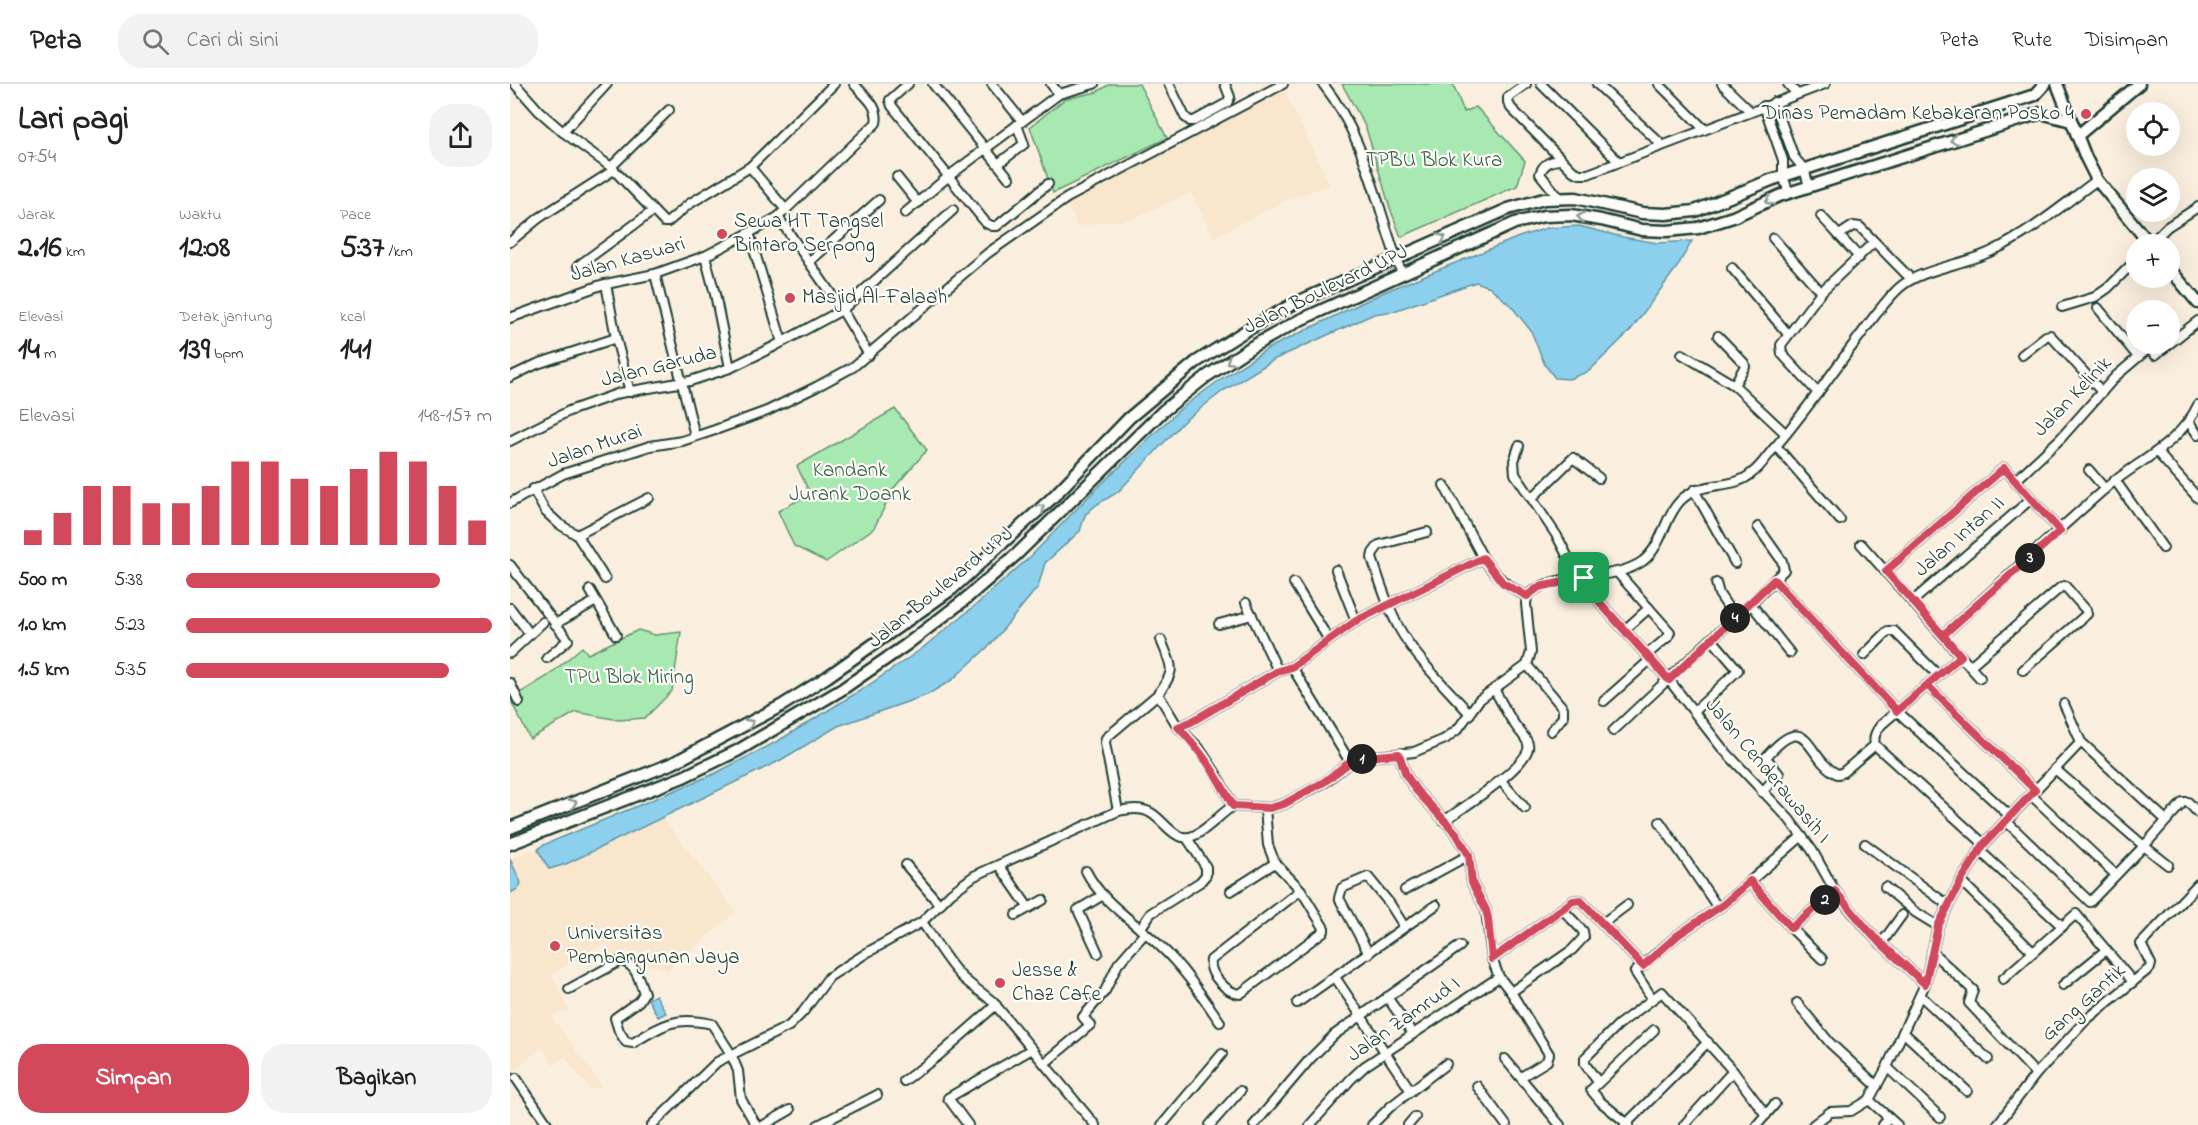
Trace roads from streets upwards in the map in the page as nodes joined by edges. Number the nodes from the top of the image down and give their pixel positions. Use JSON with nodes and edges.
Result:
{"nodes":[{"id":1,"x":516,"y":84,"type":"edge"},
{"id":2,"x":607,"y":84,"type":"edge"},
{"id":3,"x":834,"y":84,"type":"edge"},
{"id":4,"x":854,"y":84,"type":"edge"},
{"id":5,"x":908,"y":84,"type":"edge"},
{"id":6,"x":933,"y":84,"type":"edge"},
{"id":7,"x":992,"y":84,"type":"edge"},
{"id":8,"x":1051,"y":84,"type":"edge"},
{"id":9,"x":1094,"y":84,"type":"edge"},
{"id":10,"x":1168,"y":84,"type":"edge"},
{"id":11,"x":1225,"y":84,"type":"edge"},
{"id":12,"x":1282,"y":84,"type":"edge"},
{"id":13,"x":1323,"y":84,"type":"edge"},
{"id":14,"x":1526,"y":84,"type":"edge"},
{"id":15,"x":1541,"y":84,"type":"edge"},
{"id":16,"x":1597,"y":84,"type":"edge"},
{"id":17,"x":1659,"y":84,"type":"edge"},
{"id":18,"x":1722,"y":84,"type":"edge"},
{"id":19,"x":1788,"y":84,"type":"edge"},
{"id":20,"x":1825,"y":84,"type":"edge"},
{"id":21,"x":2045,"y":84,"type":"edge"},
{"id":22,"x":2057,"y":84,"type":"edge"},
{"id":23,"x":2139,"y":84,"type":"edge"},
{"id":24,"x":1059,"y":94,"type":"junction"},
{"id":25,"x":1797,"y":94,"type":"junction"},
{"id":26,"x":2035,"y":95,"type":"junction"},
{"id":27,"x":1774,"y":102,"type":"junction"},
{"id":28,"x":1764,"y":106,"type":"junction"},
{"id":29,"x":669,"y":110,"type":"dead end"},
{"id":30,"x":1750,"y":111,"type":"junction"},
{"id":31,"x":2041,"y":112,"type":"junction"},
{"id":32,"x":2071,"y":121,"type":"junction"},
{"id":33,"x":1020,"y":123,"type":"junction"},
{"id":34,"x":1704,"y":129,"type":"junction"},
{"id":35,"x":563,"y":132,"type":"junction"},
{"id":36,"x":2077,"y":136,"type":"junction"},
{"id":37,"x":1662,"y":145,"type":"junction"},
{"id":38,"x":986,"y":148,"type":"junction"},
{"id":39,"x":1794,"y":157,"type":"junction"},
{"id":40,"x":1562,"y":160,"type":"junction"},
{"id":41,"x":1784,"y":160,"type":"junction"},
{"id":42,"x":1620,"y":162,"type":"junction"},
{"id":43,"x":998,"y":164,"type":"junction"},
{"id":44,"x":750,"y":167,"type":"junction"},
{"id":45,"x":613,"y":169,"type":"junction"},
{"id":46,"x":1804,"y":169,"type":"junction"},
{"id":47,"x":949,"y":176,"type":"junction"},
{"id":48,"x":1783,"y":176,"type":"junction"},
{"id":49,"x":897,"y":177,"type":"dead end"},
{"id":50,"x":1009,"y":178,"type":"dead end"},
{"id":51,"x":2097,"y":180,"type":"junction"},
{"id":52,"x":1047,"y":184,"type":"dead end"},
{"id":53,"x":1809,"y":186,"type":"junction"},
{"id":54,"x":1789,"y":193,"type":"junction"},
{"id":55,"x":1560,"y":199,"type":"junction"},
{"id":56,"x":879,"y":200,"type":"dead end"},
{"id":57,"x":918,"y":202,"type":"junction"},
{"id":58,"x":2198,"y":207,"type":"edge"},
{"id":59,"x":786,"y":210,"type":"junction"},
{"id":60,"x":953,"y":210,"type":"dead end"},
{"id":61,"x":653,"y":211,"type":"junction"},
{"id":62,"x":905,"y":213,"type":"dead end"},
{"id":63,"x":1821,"y":216,"type":"dead end"},
{"id":64,"x":778,"y":217,"type":"junction"},
{"id":65,"x":749,"y":233,"type":"junction"},
{"id":66,"x":2142,"y":234,"type":"edge"},
{"id":67,"x":2160,"y":234,"type":"edge"},
{"id":68,"x":1839,"y":235,"type":"junction"},
{"id":69,"x":1773,"y":238,"type":"dead end"},
{"id":70,"x":510,"y":242,"type":"edge"},
{"id":71,"x":1874,"y":242,"type":"junction"},
{"id":72,"x":705,"y":256,"type":"junction"},
{"id":73,"x":1858,"y":257,"type":"junction"},
{"id":74,"x":1396,"y":259,"type":"junction"},
{"id":75,"x":809,"y":262,"type":"junction"},
{"id":76,"x":578,"y":266,"type":"dead end"},
{"id":77,"x":1732,"y":268,"type":"dead end"},
{"id":78,"x":2126,"y":270,"type":"edge"},
{"id":79,"x":655,"y":274,"type":"junction"},
{"id":80,"x":1402,"y":274,"type":"junction"},
{"id":81,"x":1911,"y":279,"type":"junction"},
{"id":82,"x":2180,"y":281,"type":"edge"},
{"id":83,"x":606,"y":284,"type":"junction"},
{"id":84,"x":1821,"y":292,"type":"junction"},
{"id":85,"x":2198,"y":303,"type":"edge"},
{"id":86,"x":2062,"y":308,"type":"dead end"},
{"id":87,"x":2098,"y":308,"type":"dead end"},
{"id":88,"x":842,"y":310,"type":"junction"},
{"id":89,"x":510,"y":318,"type":"edge"},
{"id":90,"x":2198,"y":321,"type":"edge"},
{"id":91,"x":1788,"y":334,"type":"junction"},
{"id":92,"x":1718,"y":336,"type":"dead end"},
{"id":93,"x":616,"y":338,"type":"junction"},
{"id":94,"x":782,"y":342,"type":"junction"},
{"id":95,"x":1682,"y":354,"type":"dead end"},
{"id":96,"x":869,"y":355,"type":"junction"},
{"id":97,"x":2022,"y":355,"type":"dead end"},
{"id":98,"x":2138,"y":357,"type":"junction"},
{"id":99,"x":730,"y":369,"type":"junction"},
{"id":100,"x":510,"y":377,"type":"edge"},
{"id":101,"x":682,"y":382,"type":"junction"},
{"id":102,"x":1734,"y":385,"type":"junction"},
{"id":103,"x":630,"y":392,"type":"junction"},
{"id":104,"x":2102,"y":392,"type":"junction"},
{"id":105,"x":1818,"y":393,"type":"junction"},
{"id":106,"x":2198,"y":405,"type":"edge"},
{"id":107,"x":2189,"y":423,"type":"junction"},
{"id":108,"x":1786,"y":434,"type":"junction"},
{"id":109,"x":2198,"y":435,"type":"edge"},
{"id":110,"x":695,"y":436,"type":"junction"},
{"id":111,"x":510,"y":441,"type":"edge"},
{"id":112,"x":1519,"y":446,"type":"dead end"},
{"id":113,"x":1776,"y":446,"type":"junction"},
{"id":114,"x":2157,"y":452,"type":"junction"},
{"id":115,"x":2089,"y":470,"type":"dead end"},
{"id":116,"x":1599,"y":478,"type":"dead end"},
{"id":117,"x":2115,"y":480,"type":"junction"},
{"id":118,"x":2015,"y":481,"type":"junction"},
{"id":119,"x":1444,"y":485,"type":"dead end"},
{"id":120,"x":533,"y":489,"type":"junction"},
{"id":121,"x":2105,"y":489,"type":"junction"},
{"id":122,"x":1694,"y":490,"type":"junction"},
{"id":123,"x":649,"y":498,"type":"dead end"},
{"id":124,"x":1532,"y":498,"type":"junction"},
{"id":125,"x":2198,"y":498,"type":"edge"},
{"id":126,"x":2031,"y":499,"type":"junction"},
{"id":127,"x":510,"y":502,"type":"edge"},
{"id":128,"x":1840,"y":520,"type":"dead end"},
{"id":129,"x":1758,"y":526,"type":"dead end"},
{"id":130,"x":2060,"y":531,"type":"junction"},
{"id":131,"x":1427,"y":532,"type":"dead end"},
{"id":132,"x":577,"y":535,"type":"junction"},
{"id":133,"x":1861,"y":544,"type":"dead end"},
{"id":134,"x":2163,"y":548,"type":"dead end"},
{"id":135,"x":1483,"y":558,"type":"junction"},
{"id":136,"x":1735,"y":564,"type":"dead end"},
{"id":137,"x":510,"y":565,"type":"edge"},
{"id":138,"x":1336,"y":570,"type":"dead end"},
{"id":139,"x":1886,"y":571,"type":"junction"},
{"id":140,"x":1617,"y":572,"type":"junction"},
{"id":141,"x":1581,"y":578,"type":"junction"},
{"id":142,"x":605,"y":579,"type":"dead end"},
{"id":143,"x":1774,"y":580,"type":"junction"},
{"id":144,"x":1294,"y":583,"type":"dead end"},
{"id":145,"x":1716,"y":583,"type":"dead end"},
{"id":146,"x":590,"y":590,"type":"dead end"},
{"id":147,"x":1527,"y":596,"type":"junction"},
{"id":148,"x":596,"y":601,"type":"junction"},
{"id":149,"x":1913,"y":602,"type":"junction"},
{"id":150,"x":1246,"y":603,"type":"dead end"},
{"id":151,"x":1751,"y":604,"type":"junction"},
{"id":152,"x":1388,"y":606,"type":"junction"},
{"id":153,"x":510,"y":608,"type":"edge"},
{"id":154,"x":1649,"y":608,"type":"junction"},
{"id":155,"x":1252,"y":615,"type":"junction"},
{"id":156,"x":1735,"y":618,"type":"junction"},
{"id":157,"x":1356,"y":621,"type":"junction"},
{"id":158,"x":543,"y":622,"type":"dead end"},
{"id":159,"x":555,"y":624,"type":"junction"},
{"id":160,"x":1220,"y":624,"type":"dead end"},
{"id":161,"x":1628,"y":627,"type":"dead end"},
{"id":162,"x":530,"y":634,"type":"junction"},
{"id":163,"x":616,"y":635,"type":"dead end"},
{"id":164,"x":1943,"y":635,"type":"junction"},
{"id":165,"x":1161,"y":640,"type":"dead end"},
{"id":166,"x":1329,"y":640,"type":"junction"},
{"id":167,"x":1716,"y":644,"type":"dead end"},
{"id":168,"x":510,"y":653,"type":"edge"},
{"id":169,"x":1790,"y":653,"type":"dead end"},
{"id":170,"x":1650,"y":656,"type":"junction"},
{"id":171,"x":1864,"y":656,"type":"dead end"},
{"id":172,"x":1961,"y":656,"type":"junction"},
{"id":173,"x":547,"y":658,"type":"dead end"},
{"id":174,"x":1527,"y":665,"type":"junction"},
{"id":175,"x":1970,"y":666,"type":"junction"},
{"id":176,"x":1292,"y":667,"type":"junction"},
{"id":177,"x":2023,"y":670,"type":"dead end"},
{"id":178,"x":1278,"y":671,"type":"junction"},
{"id":179,"x":1938,"y":675,"type":"junction"},
{"id":180,"x":1980,"y":678,"type":"dead end"},
{"id":181,"x":1669,"y":680,"type":"junction"},
{"id":182,"x":510,"y":683,"type":"edge"},
{"id":183,"x":1927,"y":685,"type":"junction"},
{"id":184,"x":1494,"y":689,"type":"junction"},
{"id":185,"x":1158,"y":694,"type":"junction"},
{"id":186,"x":1604,"y":701,"type":"dead end"},
{"id":187,"x":519,"y":702,"type":"dead end"},
{"id":188,"x":2064,"y":704,"type":"dead end"},
{"id":189,"x":1897,"y":711,"type":"junction"},
{"id":190,"x":1694,"y":712,"type":"junction"},
{"id":191,"x":1470,"y":714,"type":"junction"},
{"id":192,"x":1178,"y":727,"type":"junction"},
{"id":193,"x":1551,"y":731,"type":"dead end"},
{"id":194,"x":1613,"y":731,"type":"dead end"},
{"id":195,"x":2080,"y":742,"type":"junction"},
{"id":196,"x":1875,"y":744,"type":"junction"},
{"id":197,"x":1399,"y":754,"type":"junction"},
{"id":198,"x":1350,"y":762,"type":"junction"},
{"id":199,"x":2055,"y":769,"type":"junction"},
{"id":200,"x":1501,"y":781,"type":"junction"},
{"id":201,"x":1762,"y":792,"type":"junction"},
{"id":202,"x":2033,"y":792,"type":"junction"},
{"id":203,"x":1233,"y":806,"type":"junction"},
{"id":204,"x":1265,"y":808,"type":"junction"},
{"id":205,"x":1525,"y":808,"type":"dead end"},
{"id":206,"x":1118,"y":811,"type":"junction"},
{"id":207,"x":2198,"y":813,"type":"edge"},
{"id":208,"x":2008,"y":819,"type":"junction"},
{"id":209,"x":1444,"y":820,"type":"junction"},
{"id":210,"x":2166,"y":820,"type":"junction"},
{"id":211,"x":1660,"y":822,"type":"dead end"},
{"id":212,"x":514,"y":826,"type":"edge"},
{"id":213,"x":1802,"y":836,"type":"junction"},
{"id":214,"x":1187,"y":838,"type":"junction"},
{"id":215,"x":523,"y":839,"type":"junction"},
{"id":216,"x":510,"y":844,"type":"edge"},
{"id":217,"x":1865,"y":844,"type":"dead end"},
{"id":218,"x":2144,"y":846,"type":"junction"},
{"id":219,"x":1982,"y":848,"type":"junction"},
{"id":220,"x":1469,"y":855,"type":"junction"},
{"id":221,"x":1275,"y":863,"type":"junction"},
{"id":222,"x":906,"y":865,"type":"dead end"},
{"id":223,"x":999,"y":865,"type":"junction"},
{"id":224,"x":2168,"y":865,"type":"dead end"},
{"id":225,"x":1086,"y":871,"type":"dead end"},
{"id":226,"x":2116,"y":875,"type":"junction"},
{"id":227,"x":1750,"y":881,"type":"junction"},
{"id":228,"x":1961,"y":881,"type":"junction"},
{"id":229,"x":2198,"y":884,"type":"edge"},
{"id":230,"x":1885,"y":887,"type":"dead end"},
{"id":231,"x":1405,"y":890,"type":"dead end"},
{"id":232,"x":1232,"y":891,"type":"dead end"},
{"id":233,"x":1301,"y":891,"type":"junction"},
{"id":234,"x":1835,"y":891,"type":"junction"},
{"id":235,"x":1103,"y":895,"type":"junction"},
{"id":236,"x":1043,"y":900,"type":"dead end"},
{"id":237,"x":940,"y":905,"type":"junction"},
{"id":238,"x":1436,"y":905,"type":"dead end"},
{"id":239,"x":1628,"y":905,"type":"dead end"},
{"id":240,"x":1948,"y":905,"type":"junction"},
{"id":241,"x":1028,"y":907,"type":"junction"},
{"id":242,"x":1718,"y":908,"type":"junction"},
{"id":243,"x":1562,"y":909,"type":"junction"},
{"id":244,"x":1016,"y":915,"type":"dead end"},
{"id":245,"x":1902,"y":915,"type":"dead end"},
{"id":246,"x":922,"y":922,"type":"junction"},
{"id":247,"x":1603,"y":923,"type":"junction"},
{"id":248,"x":1404,"y":926,"type":"junction"},
{"id":249,"x":1938,"y":926,"type":"junction"},
{"id":250,"x":2062,"y":926,"type":"junction"},
{"id":251,"x":1791,"y":928,"type":"junction"},
{"id":252,"x":1143,"y":931,"type":"junction"},
{"id":253,"x":1881,"y":944,"type":"junction"},
{"id":254,"x":1460,"y":946,"type":"dead end"},
{"id":255,"x":2106,"y":950,"type":"junction"},
{"id":256,"x":1932,"y":952,"type":"junction"},
{"id":257,"x":2033,"y":952,"type":"junction"},
{"id":258,"x":1098,"y":953,"type":"dead end"},
{"id":259,"x":1369,"y":954,"type":"junction"},
{"id":260,"x":1492,"y":959,"type":"junction"},
{"id":261,"x":1822,"y":959,"type":"dead end"},
{"id":262,"x":1643,"y":966,"type":"junction"},
{"id":263,"x":1499,"y":977,"type":"junction"},
{"id":264,"x":1335,"y":978,"type":"junction"},
{"id":265,"x":2003,"y":979,"type":"dead end"},
{"id":266,"x":2133,"y":981,"type":"junction"},
{"id":267,"x":1925,"y":984,"type":"junction"},
{"id":268,"x":2063,"y":985,"type":"dead end"},
{"id":269,"x":569,"y":989,"type":"dead end"},
{"id":270,"x":1511,"y":992,"type":"junction"},
{"id":271,"x":1920,"y":995,"type":"junction"},
{"id":272,"x":1387,"y":997,"type":"junction"},
{"id":273,"x":1652,"y":998,"type":"junction"},
{"id":274,"x":1297,"y":1003,"type":"dead end"},
{"id":275,"x":1797,"y":1003,"type":"dead end"},
{"id":276,"x":996,"y":1005,"type":"junction"},
{"id":277,"x":1360,"y":1015,"type":"junction"},
{"id":278,"x":1220,"y":1022,"type":"dead end"},
{"id":279,"x":1653,"y":1030,"type":"dead end"},
{"id":280,"x":1903,"y":1032,"type":"junction"},
{"id":281,"x":1413,"y":1034,"type":"junction"},
{"id":282,"x":1708,"y":1042,"type":"junction"},
{"id":283,"x":1032,"y":1049,"type":"junction"},
{"id":284,"x":1385,"y":1053,"type":"junction"},
{"id":285,"x":731,"y":1054,"type":"junction"},
{"id":286,"x":1222,"y":1054,"type":"dead end"},
{"id":287,"x":1504,"y":1059,"type":"dead end"},
{"id":288,"x":1988,"y":1059,"type":"dead end"},
{"id":289,"x":1046,"y":1063,"type":"junction"},
{"id":290,"x":1446,"y":1064,"type":"dead end"},
{"id":291,"x":1887,"y":1067,"type":"junction"},
{"id":292,"x":1733,"y":1071,"type":"junction"},
{"id":293,"x":2036,"y":1074,"type":"junction"},
{"id":294,"x":1521,"y":1077,"type":"junction"},
{"id":295,"x":516,"y":1078,"type":"dead end"},
{"id":296,"x":904,"y":1081,"type":"dead end"},
{"id":297,"x":1599,"y":1082,"type":"junction"},
{"id":298,"x":1478,"y":1086,"type":"dead end"},
{"id":299,"x":1877,"y":1086,"type":"junction"},
{"id":300,"x":1240,"y":1091,"type":"dead end"},
{"id":301,"x":1411,"y":1091,"type":"junction"},
{"id":302,"x":1967,"y":1091,"type":"dead end"},
{"id":303,"x":877,"y":1095,"type":"dead end"},
{"id":304,"x":1869,"y":1100,"type":"junction"},
{"id":305,"x":1775,"y":1104,"type":"dead end"},
{"id":306,"x":790,"y":1110,"type":"dead end"},
{"id":307,"x":1766,"y":1115,"type":"junction"},
{"id":308,"x":1415,"y":1117,"type":"dead end"},
{"id":309,"x":1940,"y":1117,"type":"dead end"},
{"id":310,"x":1889,"y":1118,"type":"junction"},
{"id":311,"x":1627,"y":1124,"type":"edge"},
{"id":312,"x":548,"y":1125,"type":"edge"},
{"id":313,"x":652,"y":1125,"type":"edge"},
{"id":314,"x":756,"y":1125,"type":"edge"},
{"id":315,"x":764,"y":1125,"type":"edge"},
{"id":316,"x":818,"y":1125,"type":"edge"},
{"id":317,"x":968,"y":1125,"type":"edge"},
{"id":318,"x":1095,"y":1125,"type":"edge"},
{"id":319,"x":1162,"y":1125,"type":"edge"},
{"id":320,"x":1210,"y":1125,"type":"edge"},
{"id":321,"x":1255,"y":1125,"type":"edge"},
{"id":322,"x":1310,"y":1125,"type":"edge"},
{"id":323,"x":1372,"y":1125,"type":"edge"},
{"id":324,"x":1408,"y":1125,"type":"edge"},
{"id":325,"x":1506,"y":1125,"type":"edge"},
{"id":326,"x":1560,"y":1125,"type":"edge"},
{"id":327,"x":1684,"y":1125,"type":"edge"},
{"id":328,"x":1757,"y":1125,"type":"edge"},
{"id":329,"x":1813,"y":1125,"type":"edge"},
{"id":330,"x":1883,"y":1125,"type":"edge"},
{"id":331,"x":1897,"y":1125,"type":"edge"},
{"id":332,"x":1997,"y":1125,"type":"edge"}],
"edges":[{"from":1,"to":35,"type":"street"},
{"from":2,"to":35,"type":"street"},
{"from":3,"to":44,"type":"street"},
{"from":4,"to":59,"type":"street","name":"Jalan Kasuari"},
{"from":5,"to":47,"type":"street"},
{"from":6,"to":38,"type":"street"},
{"from":7,"to":33,"type":"street"},
{"from":8,"to":24,"type":"street"},
{"from":9,"to":24,"type":"street"},
{"from":10,"to":11,"type":"street"},
{"from":12,"to":96,"type":"street","name":"Jalan Murai"},
{"from":13,"to":74,"type":"street"},
{"from":14,"to":40,"type":"street"},
{"from":15,"to":42,"type":"street"},
{"from":16,"to":37,"type":"street"},
{"from":17,"to":34,"type":"street"},
{"from":18,"to":30,"type":"street"},
{"from":19,"to":25,"type":"street"},
{"from":20,"to":25,"type":"street"},
{"from":21,"to":26,"type":"street","name":"Jalan Boulevard UPJ"},
{"from":22,"to":32,"type":"street"},
{"from":23,"to":36,"type":"street"},
{"from":24,"to":33,"type":"street"},
{"from":25,"to":27,"type":"street"},
{"from":26,"to":31,"type":"street"},
{"from":26,"to":46,"type":"street","name":"Jalan Boulevard UPJ"},
{"from":27,"to":28,"type":"street"},
{"from":27,"to":39,"type":"street"},
{"from":28,"to":30,"type":"street"},
{"from":28,"to":41,"type":"street"},
{"from":29,"to":45,"type":"street"},
{"from":30,"to":34,"type":"street"},
{"from":31,"to":32,"type":"street"},
{"from":31,"to":53,"type":"street","name":"Jalan Boulevard UPJ","one_way":true},
{"from":32,"to":36,"type":"street"},
{"from":33,"to":38,"type":"street"},
{"from":33,"to":43,"type":"street"},
{"from":34,"to":37,"type":"street"},
{"from":35,"to":45,"type":"street"},
{"from":36,"to":51,"type":"street"},
{"from":37,"to":42,"type":"street"},
{"from":38,"to":43,"type":"street"},
{"from":38,"to":47,"type":"street"},
{"from":39,"to":41,"type":"street"},
{"from":39,"to":46,"type":"street"},
{"from":40,"to":42,"type":"street"},
{"from":40,"to":55,"type":"street"},
{"from":41,"to":48,"type":"street"},
{"from":43,"to":50,"type":"street"},
{"from":44,"to":59,"type":"street"},
{"from":44,"to":61,"type":"street"},
{"from":45,"to":61,"type":"street"},
{"from":45,"to":70,"type":"street"},
{"from":46,"to":48,"type":"street","name":"Jalan Boulevard UPJ"},
{"from":46,"to":53,"type":"street"},
{"from":47,"to":52,"type":"street"},
{"from":47,"to":57,"type":"street"},
{"from":48,"to":54,"type":"street"},
{"from":48,"to":55,"type":"street","name":"Jalan Boulevard UPJ"},
{"from":49,"to":57,"type":"street"},
{"from":51,"to":66,"type":"street"},
{"from":51,"to":81,"type":"street"},
{"from":53,"to":54,"type":"street","name":"Jalan Boulevard UPJ"},
{"from":54,"to":80,"type":"street","name":"Jalan Boulevard UPJ","one_way":true},
{"from":74,"to":55,"type":"street","name":"Jalan Boulevard UPJ","one_way":true},
{"from":56,"to":75,"type":"street"},
{"from":57,"to":62,"type":"street"},
{"from":58,"to":67,"type":"street"},
{"from":59,"to":64,"type":"street","name":"Jalan Kasuari"},
{"from":60,"to":88,"type":"street","name":"Jalan Garuda"},
{"from":61,"to":76,"type":"street"},
{"from":63,"to":68,"type":"street"},
{"from":64,"to":65,"type":"street","name":"Jalan Kasuari"},
{"from":64,"to":75,"type":"street"},
{"from":65,"to":72,"type":"street","name":"Jalan Kasuari"},
{"from":65,"to":94,"type":"street"},
{"from":68,"to":71,"type":"street"},
{"from":68,"to":73,"type":"street"},
{"from":69,"to":84,"type":"street"},
{"from":71,"to":73,"type":"street"},
{"from":71,"to":81,"type":"street"},
{"from":72,"to":79,"type":"street","name":"Jalan Kasuari"},
{"from":72,"to":99,"type":"street"},
{"from":73,"to":84,"type":"street"},
{"from":74,"to":80,"type":"street"},
{"from":212,"to":74,"type":"street","name":"Jalan Boulevard UPJ","one_way":true},
{"from":75,"to":88,"type":"street"},
{"from":77,"to":91,"type":"street"},
{"from":78,"to":86,"type":"street"},
{"from":79,"to":83,"type":"street","name":"Jalan Kasuari"},
{"from":79,"to":101,"type":"street"},
{"from":80,"to":215,"type":"street","name":"Jalan Boulevard UPJ","one_way":true},
{"from":81,"to":105,"type":"street"},
{"from":82,"to":85,"type":"street"},
{"from":83,"to":89,"type":"street","name":"Jalan Kasuari"},
{"from":83,"to":93,"type":"street"},
{"from":84,"to":91,"type":"street"},
{"from":87,"to":98,"type":"street","name":"Jalan Kelinik"},
{"from":88,"to":94,"type":"street","name":"Jalan Garuda"},
{"from":88,"to":96,"type":"street"},
{"from":90,"to":98,"type":"street"},
{"from":91,"to":105,"type":"street"},
{"from":92,"to":102,"type":"street"},
{"from":93,"to":100,"type":"street"},
{"from":93,"to":103,"type":"street"},
{"from":94,"to":99,"type":"street","name":"Jalan Garuda"},
{"from":95,"to":102,"type":"street"},
{"from":96,"to":110,"type":"street","name":"Jalan Murai"},
{"from":97,"to":104,"type":"street"},
{"from":98,"to":104,"type":"street","name":"Jalan Kelinik"},
{"from":99,"to":101,"type":"street","name":"Jalan Garuda"},
{"from":101,"to":103,"type":"street","name":"Jalan Garuda"},
{"from":101,"to":110,"type":"street"},
{"from":102,"to":108,"type":"street"},
{"from":103,"to":111,"type":"street","name":"Jalan Garuda"},
{"from":104,"to":118,"type":"street","name":"Jalan Kelinik"},
{"from":105,"to":108,"type":"street"},
{"from":106,"to":107,"type":"street"},
{"from":107,"to":109,"type":"street"},
{"from":107,"to":114,"type":"street"},
{"from":108,"to":113,"type":"street"},
{"from":110,"to":120,"type":"street","name":"Jalan Murai"},
{"from":112,"to":124,"type":"street","name":"Jalan Cenderawasih I"},
{"from":113,"to":122,"type":"street"},
{"from":113,"to":128,"type":"street"},
{"from":114,"to":117,"type":"street"},
{"from":114,"to":125,"type":"street"},
{"from":115,"to":121,"type":"street"},
{"from":116,"to":124,"type":"street"},
{"from":117,"to":121,"type":"street"},
{"from":117,"to":134,"type":"street"},
{"from":118,"to":126,"type":"street"},
{"from":118,"to":139,"type":"street"},
{"from":119,"to":135,"type":"street"},
{"from":120,"to":127,"type":"street","name":"Jalan Murai"},
{"from":120,"to":132,"type":"street"},
{"from":121,"to":130,"type":"street"},
{"from":122,"to":136,"type":"street"},
{"from":122,"to":140,"type":"street"},
{"from":123,"to":132,"type":"street"},
{"from":124,"to":141,"type":"street","name":"Jalan Cenderawasih I"},
{"from":126,"to":130,"type":"street"},
{"from":126,"to":149,"type":"street","name":"Jalan Intan II"},
{"from":129,"to":143,"type":"street"},
{"from":130,"to":164,"type":"street"},
{"from":131,"to":152,"type":"street"},
{"from":132,"to":142,"type":"street"},
{"from":133,"to":139,"type":"street"},
{"from":135,"to":147,"type":"street"},
{"from":135,"to":152,"type":"street"},
{"from":137,"to":159,"type":"street"},
{"from":138,"to":157,"type":"street"},
{"from":139,"to":149,"type":"street"},
{"from":140,"to":141,"type":"street"},
{"from":140,"to":154,"type":"street"},
{"from":141,"to":147,"type":"street"},
{"from":141,"to":170,"type":"street","name":"Jalan Cenderawasih I"},
{"from":143,"to":151,"type":"street"},
{"from":143,"to":189,"type":"street"},
{"from":144,"to":166,"type":"street"},
{"from":145,"to":156,"type":"street"},
{"from":146,"to":148,"type":"street"},
{"from":147,"to":174,"type":"street"},
{"from":148,"to":159,"type":"street"},
{"from":148,"to":163,"type":"street"},
{"from":149,"to":164,"type":"street"},
{"from":150,"to":155,"type":"street"},
{"from":151,"to":156,"type":"street"},
{"from":151,"to":169,"type":"street"},
{"from":152,"to":157,"type":"street"},
{"from":152,"to":191,"type":"street"},
{"from":153,"to":162,"type":"street"},
{"from":154,"to":161,"type":"street"},
{"from":154,"to":170,"type":"street"},
{"from":155,"to":160,"type":"street"},
{"from":155,"to":178,"type":"street"},
{"from":156,"to":181,"type":"street"},
{"from":157,"to":166,"type":"street"},
{"from":158,"to":162,"type":"street"},
{"from":159,"to":173,"type":"street"},
{"from":162,"to":168,"type":"street"},
{"from":164,"to":172,"type":"street"},
{"from":165,"to":185,"type":"street"},
{"from":166,"to":176,"type":"street"},
{"from":167,"to":190,"type":"street"},
{"from":170,"to":181,"type":"street","name":"Jalan Cenderawasih I"},
{"from":170,"to":186,"type":"street"},
{"from":171,"to":179,"type":"street"},
{"from":172,"to":175,"type":"street"},
{"from":172,"to":179,"type":"street"},
{"from":174,"to":184,"type":"street"},
{"from":174,"to":193,"type":"street"},
{"from":175,"to":177,"type":"street"},
{"from":175,"to":180,"type":"street"},
{"from":176,"to":178,"type":"street"},
{"from":176,"to":198,"type":"street"},
{"from":178,"to":192,"type":"street"},
{"from":179,"to":183,"type":"street"},
{"from":181,"to":190,"type":"street","name":"Jalan Cenderawasih I"},
{"from":181,"to":194,"type":"street"},
{"from":182,"to":187,"type":"street"},
{"from":183,"to":189,"type":"street"},
{"from":183,"to":202,"type":"street"},
{"from":184,"to":191,"type":"street"},
{"from":184,"to":200,"type":"street"},
{"from":185,"to":192,"type":"street"},
{"from":185,"to":206,"type":"street"},
{"from":188,"to":195,"type":"street"},
{"from":189,"to":196,"type":"street"},
{"from":189,"to":208,"type":"street"},
{"from":190,"to":201,"type":"street","name":"Jalan Cenderawasih I"},
{"from":191,"to":197,"type":"street"},
{"from":192,"to":203,"type":"street"},
{"from":195,"to":199,"type":"street"},
{"from":195,"to":210,"type":"street"},
{"from":196,"to":201,"type":"street"},
{"from":196,"to":219,"type":"street"},
{"from":197,"to":198,"type":"street"},
{"from":197,"to":209,"type":"street"},
{"from":198,"to":204,"type":"street"},
{"from":199,"to":202,"type":"street"},
{"from":199,"to":218,"type":"street"},
{"from":200,"to":205,"type":"street"},
{"from":200,"to":209,"type":"street"},
{"from":201,"to":213,"type":"street","name":"Jalan Cenderawasih I"},
{"from":202,"to":208,"type":"street"},
{"from":202,"to":226,"type":"street"},
{"from":203,"to":204,"type":"street"},
{"from":203,"to":214,"type":"street"},
{"from":204,"to":221,"type":"street"},
{"from":206,"to":214,"type":"street"},
{"from":206,"to":223,"type":"street"},
{"from":207,"to":210,"type":"street"},
{"from":208,"to":219,"type":"street"},
{"from":208,"to":226,"type":"street"},
{"from":209,"to":220,"type":"street"},
{"from":210,"to":218,"type":"street"},
{"from":211,"to":242,"type":"street"},
{"from":212,"to":215,"type":"street"},
{"from":213,"to":227,"type":"street"},
{"from":213,"to":234,"type":"street","name":"Jalan Cenderawasih I"},
{"from":214,"to":252,"type":"street"},
{"from":215,"to":216,"type":"street","name":"Jalan Boulevard UPJ"},
{"from":217,"to":240,"type":"street"},
{"from":218,"to":224,"type":"street"},
{"from":218,"to":226,"type":"street"},
{"from":219,"to":228,"type":"street"},
{"from":219,"to":250,"type":"street"},
{"from":220,"to":231,"type":"street"},
{"from":220,"to":260,"type":"street"},
{"from":221,"to":232,"type":"street"},
{"from":221,"to":233,"type":"street"},
{"from":222,"to":237,"type":"street"},
{"from":223,"to":237,"type":"street"},
{"from":223,"to":241,"type":"street"},
{"from":225,"to":235,"type":"street"},
{"from":227,"to":242,"type":"street"},
{"from":227,"to":251,"type":"street"},
{"from":228,"to":240,"type":"street"},
{"from":228,"to":257,"type":"street"},
{"from":229,"to":266,"type":"street","name":"Gang Gantik"},
{"from":230,"to":249,"type":"street"},
{"from":233,"to":233,"type":"street"},
{"from":234,"to":251,"type":"street"},
{"from":234,"to":253,"type":"street","name":"Jalan Cenderawasih I"},
{"from":235,"to":252,"type":"street"},
{"from":235,"to":258,"type":"street"},
{"from":236,"to":241,"type":"street"},
{"from":237,"to":246,"type":"street"},
{"from":238,"to":248,"type":"street"},
{"from":239,"to":247,"type":"street"},
{"from":240,"to":249,"type":"street"},
{"from":241,"to":244,"type":"street"},
{"from":242,"to":262,"type":"street"},
{"from":243,"to":247,"type":"street"},
{"from":243,"to":260,"type":"street"},
{"from":243,"to":270,"type":"street"},
{"from":245,"to":253,"type":"street"},
{"from":246,"to":276,"type":"street"},
{"from":246,"to":285,"type":"street"},
{"from":247,"to":262,"type":"street"},
{"from":248,"to":259,"type":"street"},
{"from":248,"to":259,"type":"street"},
{"from":249,"to":256,"type":"street"},
{"from":250,"to":255,"type":"street"},
{"from":250,"to":257,"type":"street"},
{"from":251,"to":261,"type":"street"},
{"from":252,"to":278,"type":"street"},
{"from":252,"to":289,"type":"street"},
{"from":253,"to":267,"type":"street","name":"Jalan Cenderawasih I"},
{"from":254,"to":272,"type":"street"},
{"from":255,"to":266,"type":"street"},
{"from":255,"to":268,"type":"street"},
{"from":256,"to":267,"type":"street"},
{"from":256,"to":293,"type":"street"},
{"from":257,"to":265,"type":"street"},
{"from":259,"to":264,"type":"street"},
{"from":260,"to":263,"type":"street"},
{"from":262,"to":273,"type":"street"},
{"from":263,"to":270,"type":"street"},
{"from":263,"to":281,"type":"street","name":"Jalan Zamrud I"},
{"from":264,"to":274,"type":"street"},
{"from":264,"to":277,"type":"street"},
{"from":266,"to":293,"type":"street","name":"Gang Gantik"},
{"from":267,"to":271,"type":"street"},
{"from":269,"to":285,"type":"street"},
{"from":270,"to":294,"type":"street"},
{"from":271,"to":280,"type":"street"},
{"from":271,"to":288,"type":"street"},
{"from":272,"to":277,"type":"street"},
{"from":272,"to":281,"type":"street"},
{"from":273,"to":282,"type":"street"},
{"from":273,"to":297,"type":"street"},
{"from":275,"to":299,"type":"street"},
{"from":276,"to":283,"type":"street"},
{"from":276,"to":296,"type":"street"},
{"from":277,"to":284,"type":"street"},
{"from":277,"to":321,"type":"street"},
{"from":279,"to":297,"type":"street"},
{"from":280,"to":291,"type":"street"},
{"from":280,"to":302,"type":"street"},
{"from":281,"to":284,"type":"street","name":"Jalan Zamrud I"},
{"from":282,"to":292,"type":"street"},
{"from":282,"to":311,"type":"street"},
{"from":283,"to":289,"type":"street"},
{"from":283,"to":317,"type":"street"},
{"from":284,"to":301,"type":"street"},
{"from":284,"to":322,"type":"street","name":"Jalan Zamrud I"},
{"from":285,"to":313,"type":"street"},
{"from":285,"to":314,"type":"street"},
{"from":286,"to":319,"type":"street"},
{"from":287,"to":294,"type":"street"},
{"from":289,"to":318,"type":"street"},
{"from":290,"to":301,"type":"street"},
{"from":291,"to":299,"type":"street"},
{"from":291,"to":309,"type":"street"},
{"from":292,"to":307,"type":"street"},
{"from":292,"to":327,"type":"street"},
{"from":293,"to":332,"type":"street","name":"Gang Gantik"},
{"from":294,"to":326,"type":"street"},
{"from":295,"to":312,"type":"street"},
{"from":297,"to":311,"type":"street"},
{"from":298,"to":325,"type":"street"},
{"from":299,"to":304,"type":"street"},
{"from":300,"to":320,"type":"street"},
{"from":301,"to":323,"type":"street"},
{"from":303,"to":316,"type":"street"},
{"from":304,"to":310,"type":"street"},
{"from":304,"to":329,"type":"street"},
{"from":305,"to":307,"type":"street"},
{"from":306,"to":315,"type":"street"},
{"from":307,"to":328,"type":"street"},
{"from":308,"to":324,"type":"street"},
{"from":310,"to":330,"type":"street"},
{"from":310,"to":331,"type":"street"}]}
